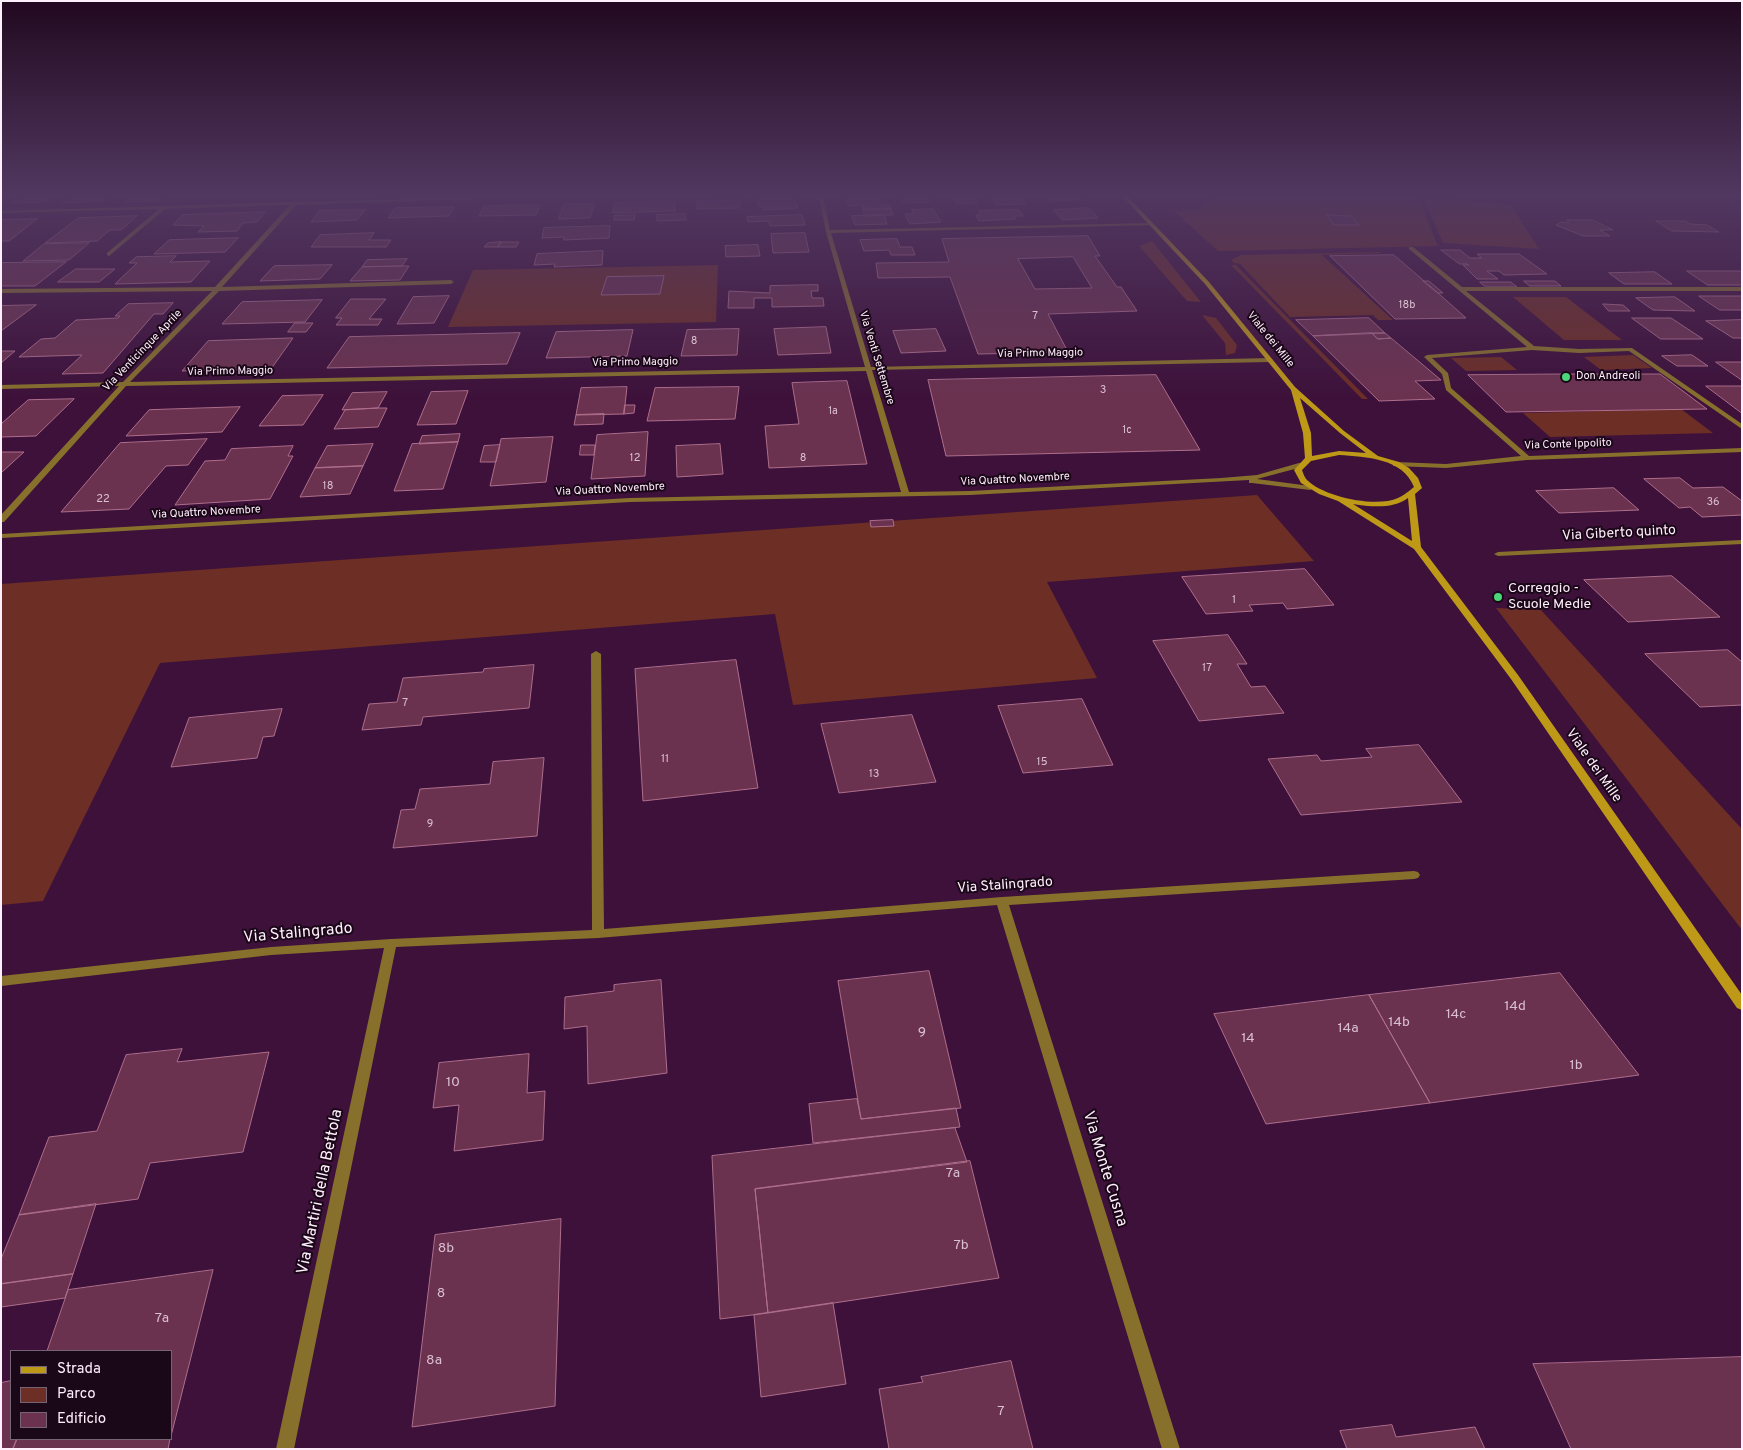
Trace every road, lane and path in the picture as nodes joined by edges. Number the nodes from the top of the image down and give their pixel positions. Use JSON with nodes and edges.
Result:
{"nodes":[{"id":1,"x":239,"y":265,"type":"edge"},
{"id":2,"x":838,"y":265,"type":"edge"},
{"id":3,"x":1189,"y":265,"type":"edge"},
{"id":4,"x":1431,"y":265,"type":"edge"},
{"id":5,"x":451,"y":282,"type":"dead end"},
{"id":6,"x":217,"y":289,"type":"junction"},
{"id":7,"x":1461,"y":289,"type":"junction"},
{"id":8,"x":1742,"y":289,"type":"edge"},
{"id":9,"x":1,"y":291,"type":"edge"},
{"id":10,"x":1532,"y":348,"type":"junction"},
{"id":11,"x":1270,"y":360,"type":"junction"},
{"id":12,"x":868,"y":367,"type":"junction"},
{"id":13,"x":124,"y":385,"type":"junction"},
{"id":14,"x":1,"y":387,"type":"edge"},
{"id":15,"x":1293,"y":388,"type":"junction"},
{"id":16,"x":1742,"y":427,"type":"edge"},
{"id":17,"x":1742,"y":450,"type":"edge"},
{"id":18,"x":1375,"y":457,"type":"junction"},
{"id":19,"x":1309,"y":458,"type":"junction"},
{"id":20,"x":1527,"y":458,"type":"junction"},
{"id":21,"x":1396,"y":464,"type":"junction"},
{"id":22,"x":1298,"y":465,"type":"junction"},
{"id":23,"x":1221,"y":480,"type":"junction"},
{"id":24,"x":1310,"y":488,"type":"junction"},
{"id":25,"x":906,"y":495,"type":"junction"},
{"id":26,"x":1412,"y":495,"type":"junction"},
{"id":27,"x":1341,"y":500,"type":"junction"},
{"id":28,"x":1,"y":520,"type":"edge"},
{"id":29,"x":1,"y":536,"type":"edge"},
{"id":30,"x":1742,"y":542,"type":"edge"},
{"id":31,"x":1417,"y":547,"type":"junction"},
{"id":32,"x":1498,"y":554,"type":"dead end"},
{"id":33,"x":596,"y":654,"type":"dead end"},
{"id":34,"x":1414,"y":875,"type":"dead end"},
{"id":35,"x":1002,"y":900,"type":"junction"},
{"id":36,"x":598,"y":934,"type":"junction"},
{"id":37,"x":391,"y":943,"type":"junction"},
{"id":38,"x":1,"y":980,"type":"edge"},
{"id":39,"x":1742,"y":1004,"type":"edge"},
{"id":40,"x":286,"y":1449,"type":"edge"},
{"id":41,"x":1171,"y":1449,"type":"edge"}],
"edges":[{"from":1,"to":6,"type":"street","name":"Via Venticinque Aprile"},
{"from":2,"to":12,"type":"street","name":"Via Venti Settembre"},
{"from":3,"to":11,"type":"main road","name":"Viale dei Mille"},
{"from":4,"to":7,"type":"street"},
{"from":5,"to":6,"type":"street"},
{"from":6,"to":9,"type":"street"},
{"from":6,"to":13,"type":"street","name":"Via Venticinque Aprile"},
{"from":7,"to":8,"type":"street"},
{"from":7,"to":10,"type":"street"},
{"from":10,"to":16,"type":"street"},
{"from":10,"to":20,"type":"street"},
{"from":11,"to":12,"type":"street","name":"Via Primo Maggio"},
{"from":11,"to":15,"type":"main road","name":"Viale dei Mille"},
{"from":12,"to":13,"type":"street","name":"Via Primo Maggio"},
{"from":12,"to":25,"type":"street","name":"Via Venti Settembre"},
{"from":13,"to":14,"type":"street","name":"Via Primo Maggio"},
{"from":13,"to":28,"type":"street","name":"Via Venticinque Aprile"},
{"from":15,"to":18,"type":"main road","name":"Viale dei Mille"},
{"from":15,"to":19,"type":"main road","name":"Viale dei Mille"},
{"from":17,"to":20,"type":"street","name":"Via Conte Ippolito"},
{"from":18,"to":19,"type":"main road","name":"Viale dei Mille"},
{"from":18,"to":21,"type":"main road","name":"Viale dei Mille"},
{"from":19,"to":22,"type":"main road","name":"Viale dei Mille"},
{"from":20,"to":21,"type":"street","name":"Via Conte Ippolito"},
{"from":21,"to":26,"type":"main road","name":"Viale dei Mille"},
{"from":22,"to":23,"type":"street","name":"Via Quattro Novembre"},
{"from":22,"to":24,"type":"main road"},
{"from":23,"to":24,"type":"street","name":"Via Quattro Novembre"},
{"from":23,"to":25,"type":"street","name":"Via Quattro Novembre"},
{"from":24,"to":27,"type":"main road","name":"Viale dei Mille"},
{"from":25,"to":29,"type":"street","name":"Via Quattro Novembre"},
{"from":26,"to":27,"type":"main road","name":"Viale dei Mille"},
{"from":26,"to":31,"type":"main road","name":"Viale dei Mille"},
{"from":27,"to":31,"type":"main road","name":"Viale dei Mille"},
{"from":30,"to":32,"type":"street","name":"Via Giberto quinto"},
{"from":31,"to":39,"type":"main road","name":"Viale dei Mille"},
{"from":33,"to":36,"type":"street"},
{"from":34,"to":35,"type":"street","name":"Via Stalingrado"},
{"from":35,"to":36,"type":"street","name":"Via Stalingrado"},
{"from":35,"to":41,"type":"street","name":"Via Monte Cusna"},
{"from":36,"to":37,"type":"street","name":"Via Stalingrado"},
{"from":37,"to":38,"type":"street","name":"Via Stalingrado"},
{"from":37,"to":40,"type":"street","name":"Via Martiri della Bettola"}]}
